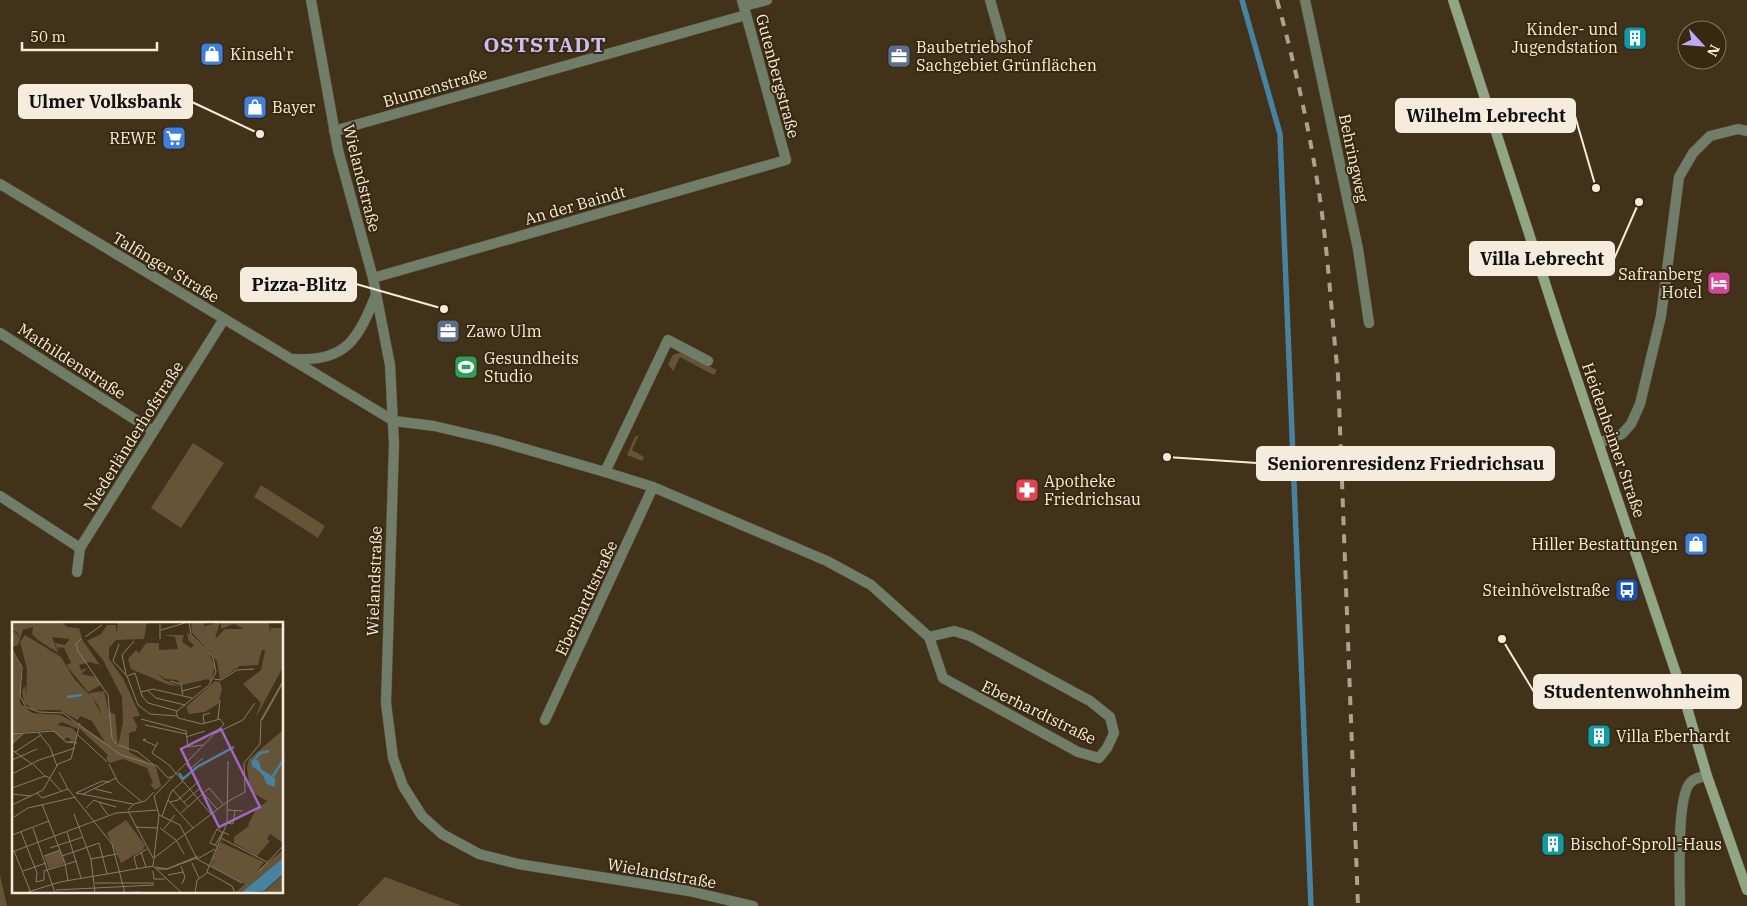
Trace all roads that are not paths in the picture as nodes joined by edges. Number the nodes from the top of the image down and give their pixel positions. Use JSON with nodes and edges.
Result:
{"nodes":[{"id":1,"x":311,"y":0,"type":"edge"},
{"id":2,"x":767,"y":0,"type":"edge"},
{"id":3,"x":990,"y":0,"type":"edge"},
{"id":4,"x":1305,"y":0,"type":"edge"},
{"id":5,"x":1453,"y":0,"type":"edge"},
{"id":6,"x":744,"y":7,"type":"edge"},
{"id":7,"x":1002,"y":42,"type":"dead end"},
{"id":8,"x":334,"y":131,"type":"junction"},
{"id":9,"x":1747,"y":131,"type":"edge"},
{"id":10,"x":786,"y":160,"type":"joint"},
{"id":11,"x":0,"y":185,"type":"edge"},
{"id":12,"x":373,"y":278,"type":"junction"},
{"id":13,"x":377,"y":294,"type":"junction"},
{"id":14,"x":224,"y":319,"type":"junction"},
{"id":15,"x":1369,"y":323,"type":"dead end"},
{"id":16,"x":0,"y":333,"type":"edge"},
{"id":17,"x":294,"y":359,"type":"junction"},
{"id":18,"x":708,"y":361,"type":"dead end"},
{"id":19,"x":394,"y":421,"type":"junction"},
{"id":20,"x":154,"y":431,"type":"junction"},
{"id":21,"x":1598,"y":444,"type":"junction"},
{"id":22,"x":605,"y":472,"type":"junction"},
{"id":23,"x":653,"y":488,"type":"junction"},
{"id":24,"x":0,"y":496,"type":"edge"},
{"id":25,"x":80,"y":548,"type":"junction"},
{"id":26,"x":77,"y":572,"type":"dead end"},
{"id":27,"x":929,"y":637,"type":"junction"},
{"id":28,"x":545,"y":720,"type":"dead end"},
{"id":29,"x":1707,"y":776,"type":"junction"},
{"id":30,"x":1747,"y":890,"type":"edge"},
{"id":31,"x":753,"y":906,"type":"edge"},
{"id":32,"x":1680,"y":906,"type":"edge"}],
"edges":[{"from":1,"to":8,"type":"street","name":"Wielandstraße"},
{"from":2,"to":6,"type":"street","name":"Blumenstraße"},
{"from":3,"to":7,"type":"street"},
{"from":4,"to":15,"type":"street","name":"Behringweg"},
{"from":5,"to":21,"type":"main road","name":"Heidenheimer Straße"},
{"from":6,"to":8,"type":"street","name":"Blumenstraße"},
{"from":6,"to":10,"type":"street","name":"Gutenbergstraße"},
{"from":8,"to":12,"type":"street","name":"Wielandstraße"},
{"from":9,"to":21,"type":"street"},
{"from":10,"to":12,"type":"street","name":"An der Baindt"},
{"from":11,"to":14,"type":"street","name":"Talfinger Straße"},
{"from":12,"to":13,"type":"street","name":"Wielandstraße"},
{"from":13,"to":17,"type":"street"},
{"from":13,"to":19,"type":"street","name":"Wielandstraße"},
{"from":14,"to":17,"type":"street","name":"Talfinger Straße"},
{"from":14,"to":20,"type":"street","name":"Niederländerhofstraße"},
{"from":16,"to":20,"type":"street","name":"Mathildenstraße"},
{"from":17,"to":19,"type":"street","name":"Talfinger Straße"},
{"from":18,"to":22,"type":"street"},
{"from":19,"to":22,"type":"street"},
{"from":19,"to":31,"type":"street","name":"Wielandstraße"},
{"from":20,"to":25,"type":"street","name":"Niederländerhofstraße"},
{"from":21,"to":29,"type":"main road","name":"Heidenheimer Straße"},
{"from":22,"to":23,"type":"street"},
{"from":23,"to":27,"type":"street"},
{"from":23,"to":28,"type":"street","name":"Eberhardtstraße"},
{"from":24,"to":25,"type":"street"},
{"from":25,"to":26,"type":"street","name":"Niederländerhofstraße"},
{"from":27,"to":27,"type":"street","name":"Eberhardtstraße"},
{"from":29,"to":30,"type":"main road","name":"Heidenheimer Straße"},
{"from":29,"to":32,"type":"street"}]}
